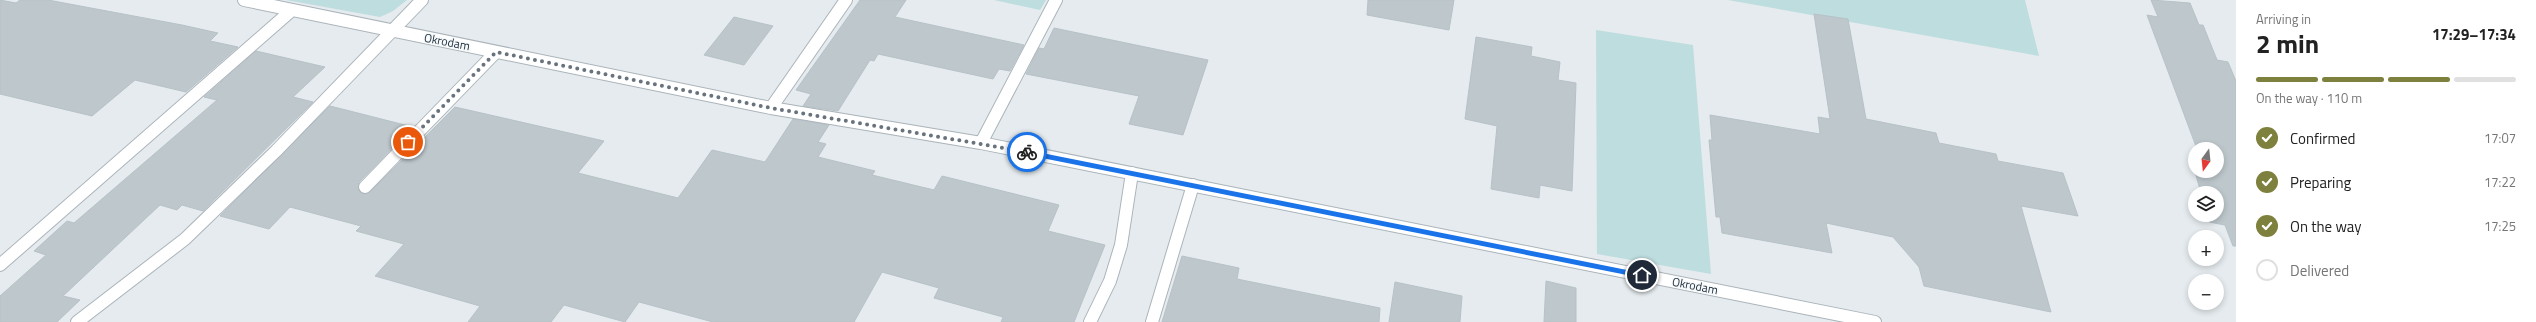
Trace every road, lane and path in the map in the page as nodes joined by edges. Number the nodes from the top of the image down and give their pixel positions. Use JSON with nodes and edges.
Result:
{"nodes":[{"id":1,"x":244,"y":0,"type":"edge"},
{"id":2,"x":422,"y":0,"type":"edge"},
{"id":3,"x":846,"y":0,"type":"edge"},
{"id":4,"x":1056,"y":0,"type":"edge"},
{"id":5,"x":292,"y":10,"type":"junction"},
{"id":6,"x":392,"y":32,"type":"junction"},
{"id":7,"x":496,"y":52,"type":"junction"},
{"id":8,"x":771,"y":108,"type":"junction"},
{"id":9,"x":981,"y":143,"type":"junction"},
{"id":10,"x":1132,"y":173,"type":"junction"},
{"id":11,"x":1193,"y":185,"type":"junction"},
{"id":12,"x":365,"y":188,"type":"dead end"},
{"id":13,"x":0,"y":264,"type":"edge"},
{"id":14,"x":76,"y":322,"type":"edge"},
{"id":15,"x":1090,"y":322,"type":"edge"},
{"id":16,"x":1152,"y":322,"type":"edge"},
{"id":17,"x":1875,"y":322,"type":"edge"}],
"edges":[{"from":1,"to":5,"type":"street","name":"Okrodam"},
{"from":2,"to":6,"type":"street"},
{"from":3,"to":8,"type":"street"},
{"from":4,"to":9,"type":"street"},
{"from":5,"to":6,"type":"street","name":"Okrodam"},
{"from":5,"to":13,"type":"street"},
{"from":6,"to":7,"type":"street","name":"Okrodam"},
{"from":6,"to":14,"type":"street"},
{"from":7,"to":8,"type":"street","name":"Okrodam"},
{"from":7,"to":12,"type":"street"},
{"from":8,"to":9,"type":"street","name":"Okrodam"},
{"from":9,"to":10,"type":"street","name":"Okrodam"},
{"from":10,"to":11,"type":"street","name":"Okrodam"},
{"from":10,"to":15,"type":"street"},
{"from":11,"to":16,"type":"street"},
{"from":11,"to":17,"type":"street","name":"Okrodam"}]}
